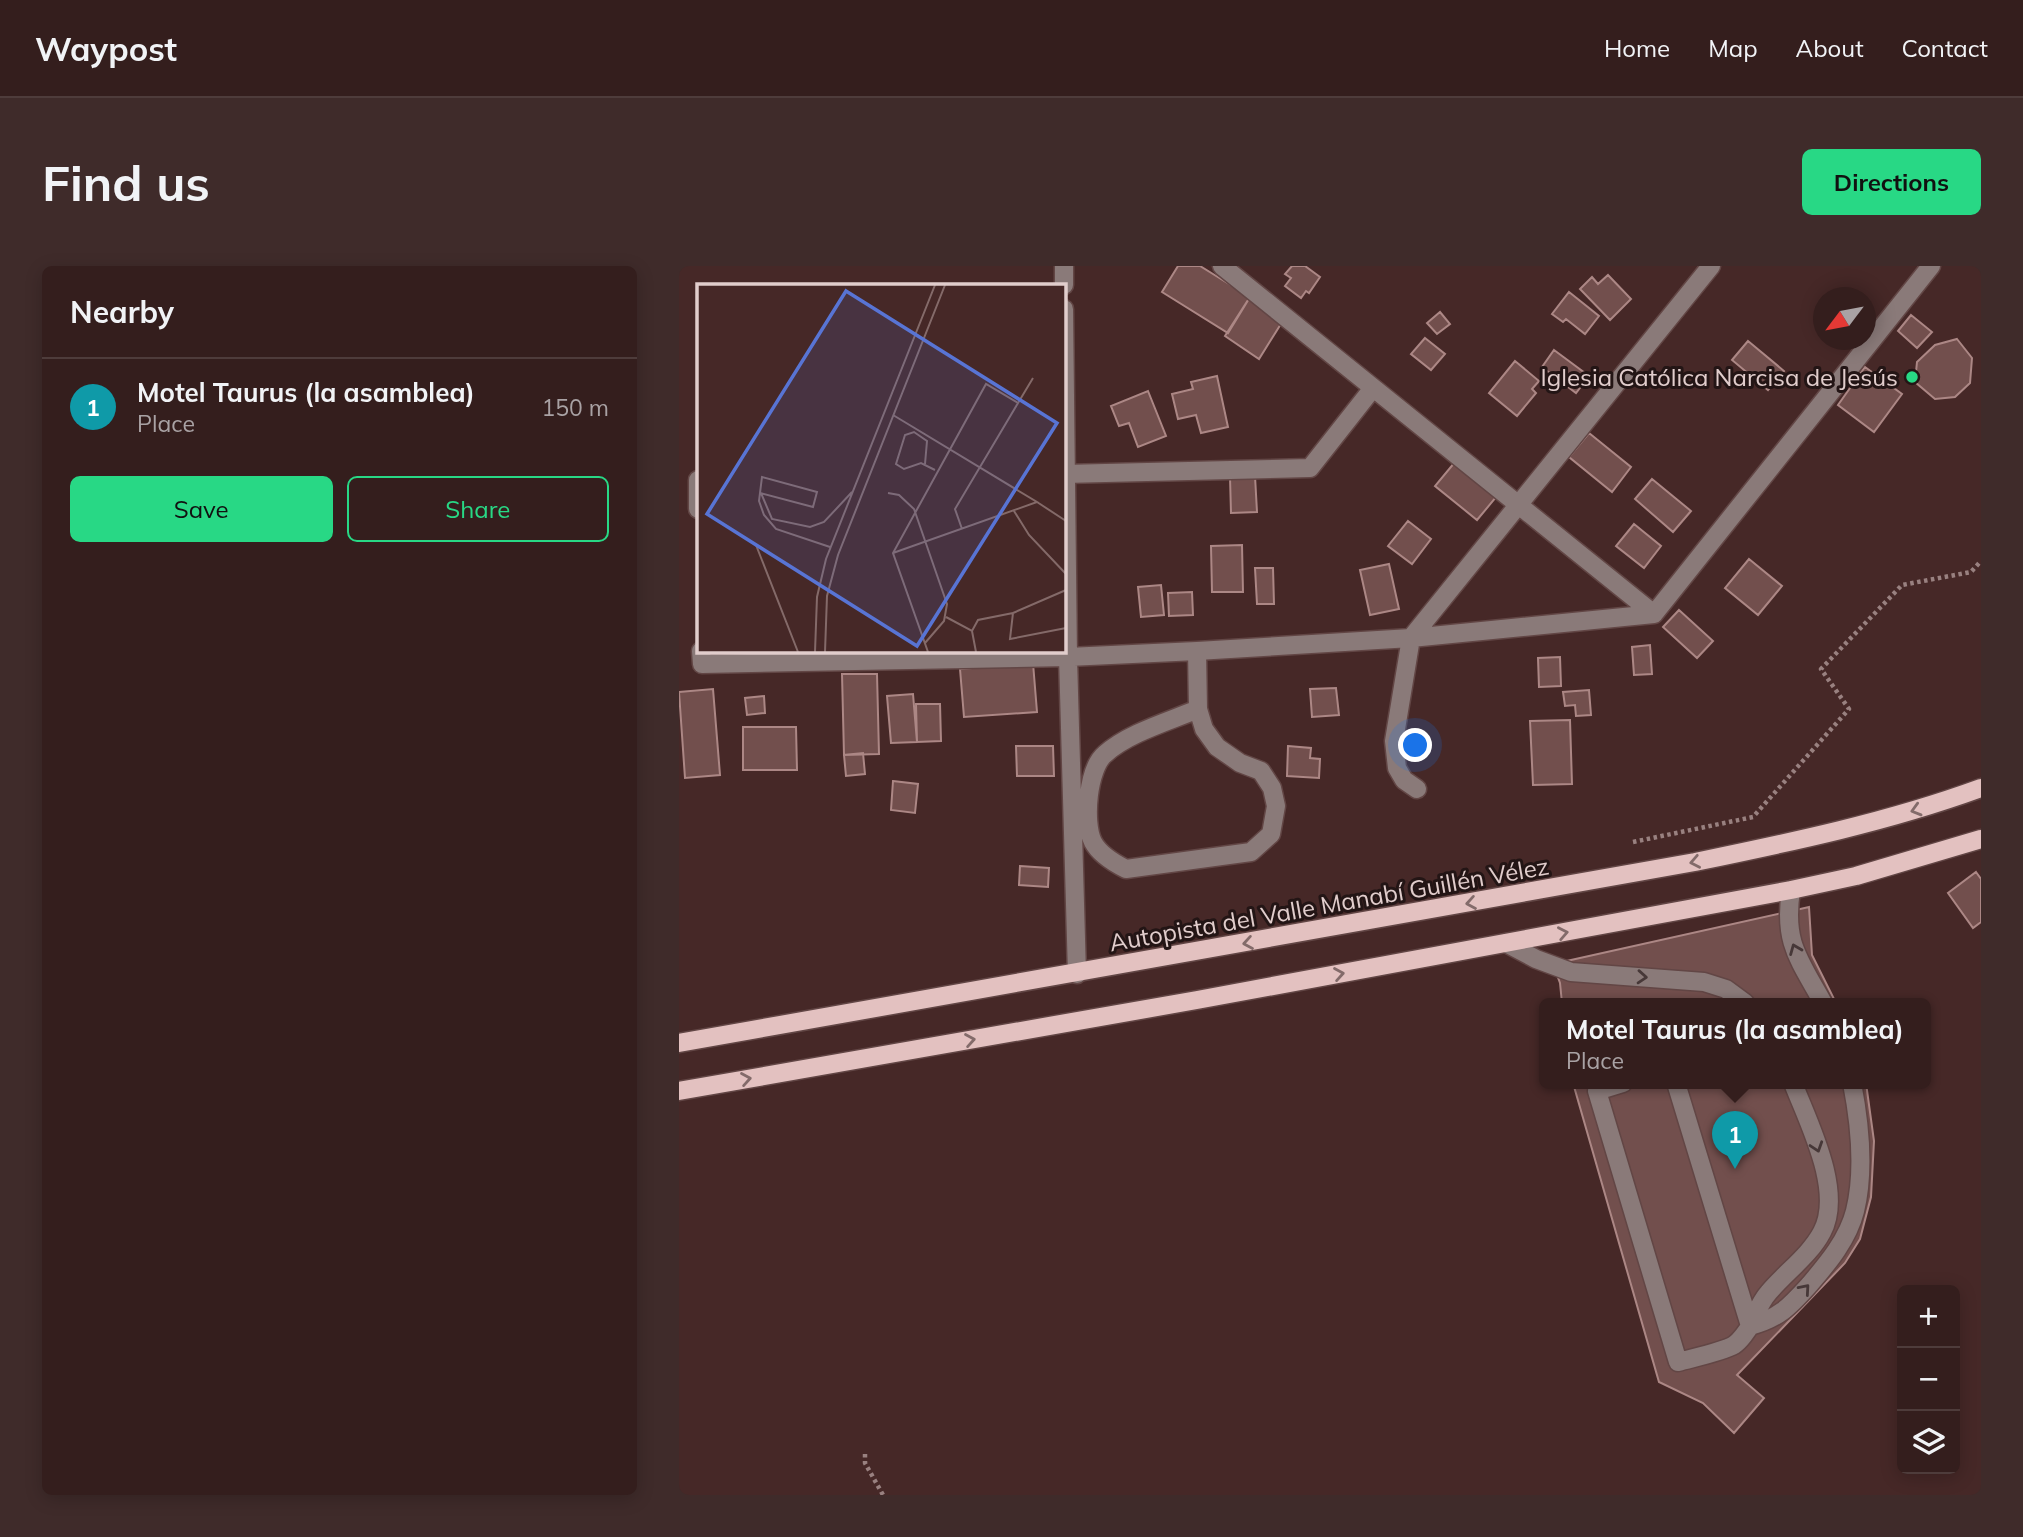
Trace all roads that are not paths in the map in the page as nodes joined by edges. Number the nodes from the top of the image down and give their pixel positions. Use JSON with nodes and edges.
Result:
{"nodes":[{"id":1,"x":1064,"y":266,"type":"edge"},
{"id":2,"x":1221,"y":266,"type":"edge"},
{"id":3,"x":1711,"y":266,"type":"edge"},
{"id":4,"x":1931,"y":266,"type":"edge"},
{"id":5,"x":1064,"y":284,"type":"edge"},
{"id":6,"x":1373,"y":388,"type":"junction"},
{"id":7,"x":1066,"y":474,"type":"edge"},
{"id":8,"x":679,"y":480,"type":"edge"},
{"id":9,"x":697,"y":480,"type":"edge"},
{"id":10,"x":1517,"y":506,"type":"junction"},
{"id":11,"x":1066,"y":535,"type":"edge"},
{"id":12,"x":1654,"y":614,"type":"junction"},
{"id":13,"x":1411,"y":638,"type":"junction"},
{"id":14,"x":1196,"y":651,"type":"junction"},
{"id":15,"x":701,"y":653,"type":"edge"},
{"id":16,"x":1068,"y":657,"type":"junction"},
{"id":17,"x":1198,"y":709,"type":"junction"},
{"id":18,"x":1981,"y":788,"type":"edge"},
{"id":19,"x":1416,"y":789,"type":"dead end"},
{"id":20,"x":1981,"y":839,"type":"edge"},
{"id":21,"x":1791,"y":890,"type":"junction"},
{"id":22,"x":1506,"y":943,"type":"junction"},
{"id":23,"x":1077,"y":974,"type":"junction"},
{"id":24,"x":1738,"y":998,"type":"edge"},
{"id":25,"x":1820,"y":998,"type":"edge"},
{"id":26,"x":679,"y":1043,"type":"edge"},
{"id":27,"x":1604,"y":1089,"type":"edge"},
{"id":28,"x":1678,"y":1089,"type":"edge"},
{"id":29,"x":1795,"y":1089,"type":"edge"},
{"id":30,"x":1853,"y":1089,"type":"edge"},
{"id":31,"x":679,"y":1091,"type":"edge"},
{"id":32,"x":1750,"y":1326,"type":"junction"}],
"edges":[{"from":1,"to":5,"type":"street"},
{"from":2,"to":6,"type":"street"},
{"from":3,"to":10,"type":"street"},
{"from":4,"to":12,"type":"street"},
{"from":6,"to":7,"type":"street"},
{"from":6,"to":10,"type":"street"},
{"from":8,"to":9,"type":"street"},
{"from":10,"to":12,"type":"street"},
{"from":10,"to":13,"type":"street"},
{"from":11,"to":16,"type":"street"},
{"from":12,"to":13,"type":"street"},
{"from":13,"to":14,"type":"street"},
{"from":13,"to":19,"type":"street"},
{"from":14,"to":16,"type":"street"},
{"from":14,"to":17,"type":"street"},
{"from":15,"to":16,"type":"street"},
{"from":16,"to":23,"type":"street"},
{"from":17,"to":17,"type":"street"},
{"from":18,"to":23,"type":"main road","name":"Autopista del Valle Manabí Guillén Vélez","one_way":true},
{"from":20,"to":21,"type":"main road"},
{"from":22,"to":21,"type":"main road","one_way":true},
{"from":25,"to":21,"type":"street","one_way":true},
{"from":22,"to":24,"type":"street","one_way":true},
{"from":31,"to":22,"type":"main road","one_way":true},
{"from":23,"to":26,"type":"main road","name":"Autopista del Valle Manabí Guillén Vélez"},
{"from":27,"to":32,"type":"street"},
{"from":28,"to":32,"type":"street"},
{"from":29,"to":32,"type":"street","one_way":true},
{"from":32,"to":30,"type":"street","one_way":true}]}
